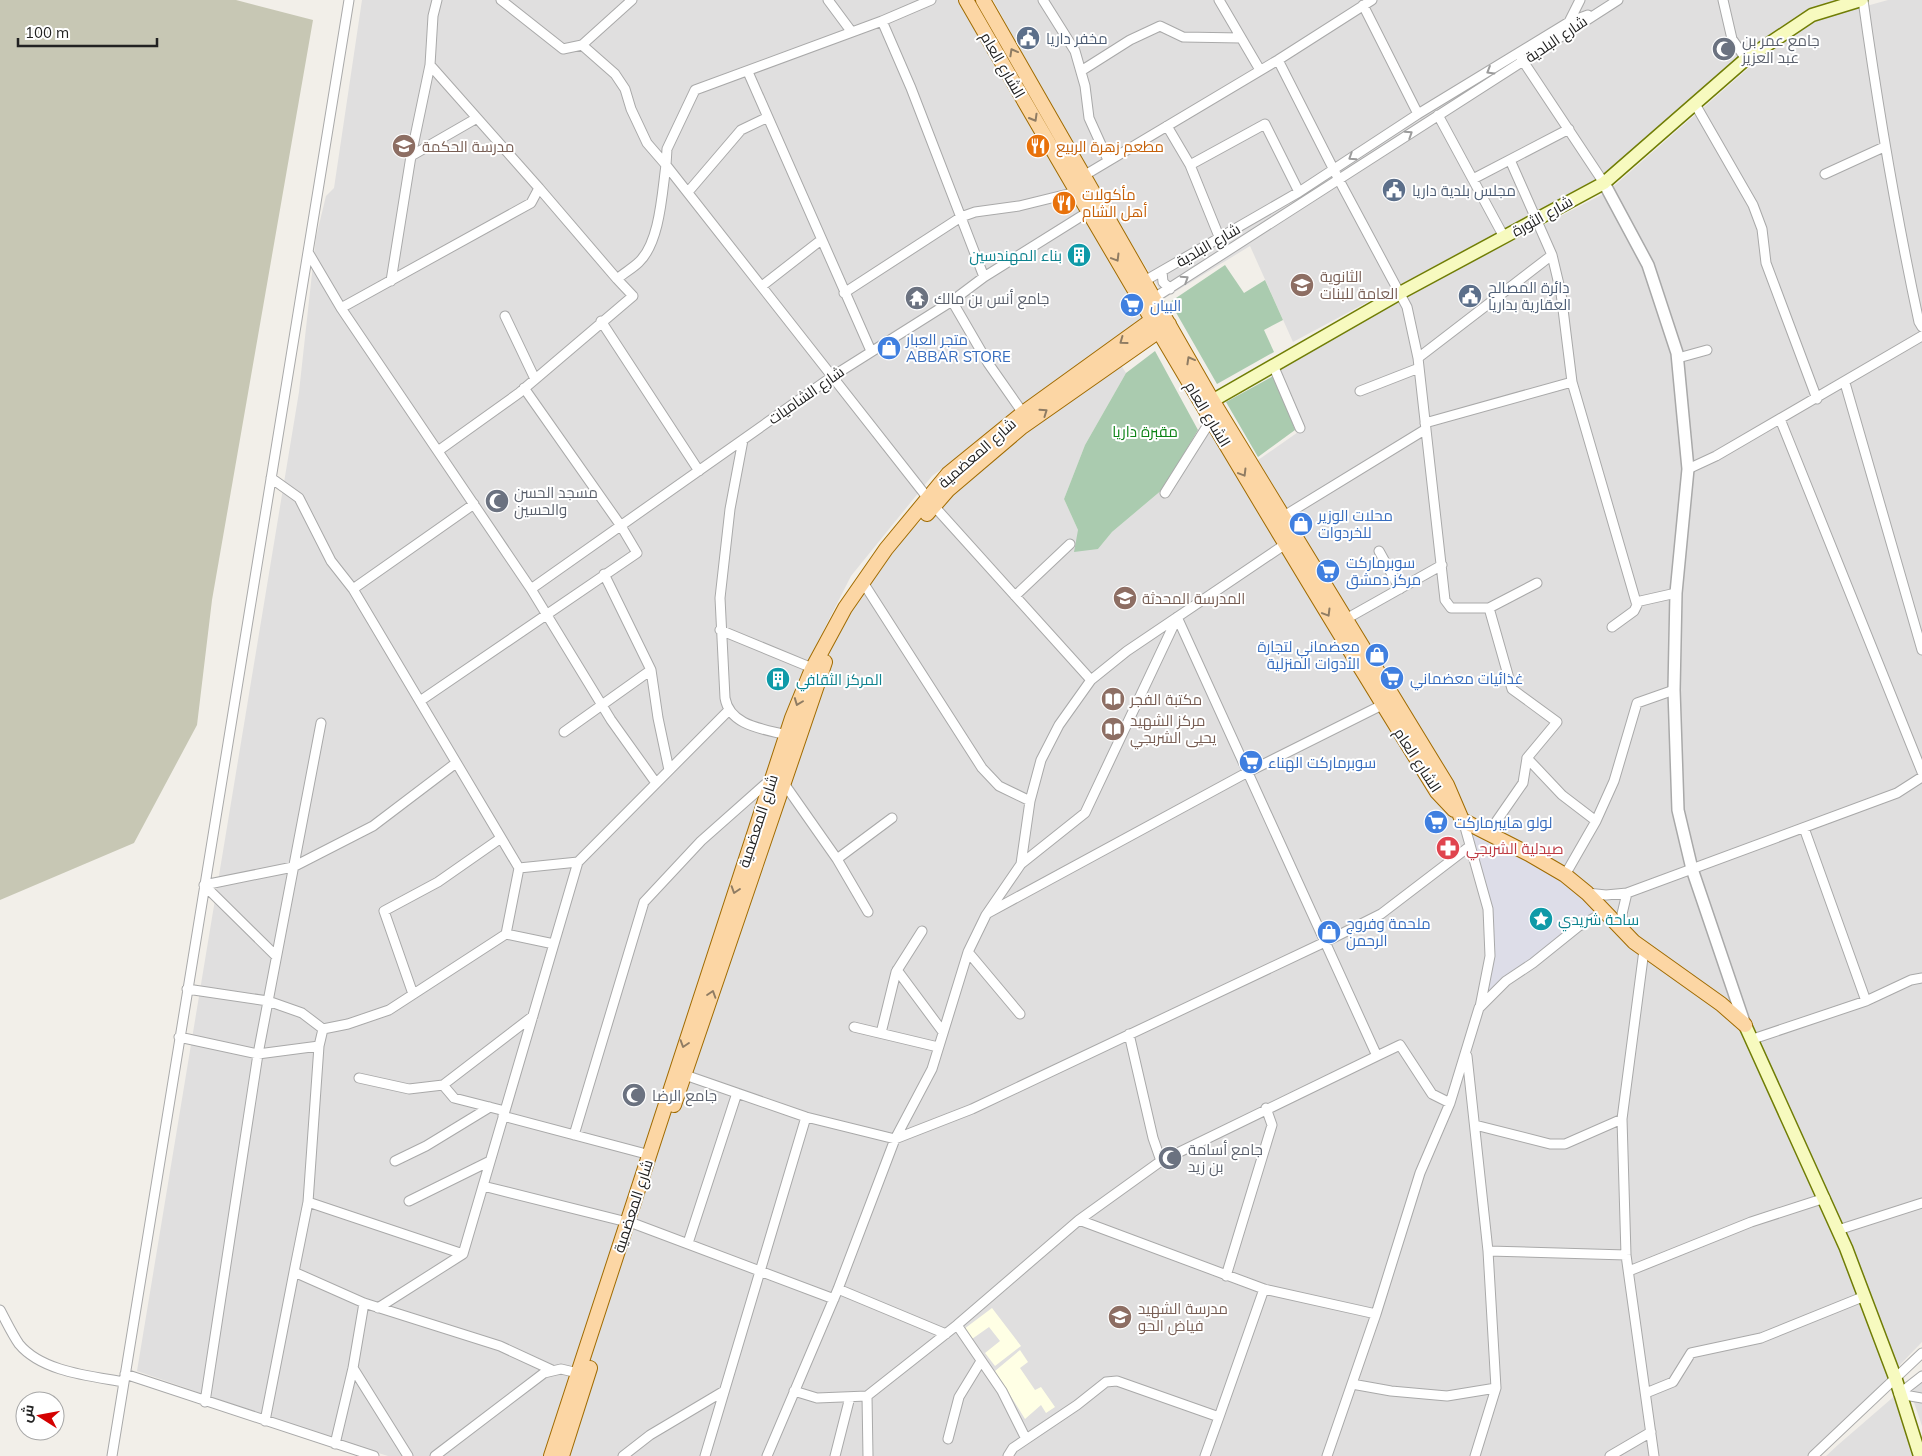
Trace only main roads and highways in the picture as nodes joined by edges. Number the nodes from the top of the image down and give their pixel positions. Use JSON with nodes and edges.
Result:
{"nodes":[{"id":1,"x":966,"y":0,"type":"edge"},
{"id":2,"x":983,"y":0,"type":"edge"},
{"id":3,"x":1862,"y":0,"type":"edge"},
{"id":4,"x":1077,"y":184,"type":"junction"},
{"id":5,"x":1139,"y":284,"type":"junction"},
{"id":6,"x":1161,"y":322,"type":"junction"},
{"id":7,"x":1207,"y":403,"type":"junction"},
{"id":8,"x":931,"y":502,"type":"junction"},
{"id":9,"x":1278,"y":519,"type":"junction"},
{"id":10,"x":1290,"y":541,"type":"junction"},
{"id":11,"x":816,"y":670,"type":"junction"},
{"id":12,"x":1389,"y":702,"type":"junction"},
{"id":13,"x":1745,"y":1025,"type":"joint"},
{"id":14,"x":680,"y":1074,"type":"junction"},
{"id":15,"x":631,"y":1223,"type":"junction"},
{"id":16,"x":551,"y":1456,"type":"edge"},
{"id":17,"x":562,"y":1456,"type":"edge"},
{"id":18,"x":1920,"y":1456,"type":"edge"}],
"edges":[{"from":1,"to":4,"type":"main road","name":"الشارع العام","one_way":true},
{"from":4,"to":2,"type":"main road","name":"الشارع العام","one_way":true},
{"from":3,"to":7,"type":"main road","name":"شارع الثورة"},
{"from":4,"to":5,"type":"main road","name":"الشارع العام"},
{"from":4,"to":5,"type":"main road","name":"الشارع العام","one_way":true},
{"from":5,"to":6,"type":"main road","name":"الشارع العام"},
{"from":6,"to":7,"type":"main road","name":"الشارع العام"},
{"from":8,"to":6,"type":"main road","name":"شارع المعضمية","one_way":true},
{"from":6,"to":8,"type":"main road","name":"شارع المعضمية","one_way":true},
{"from":7,"to":9,"type":"main road","name":"الشارع العام"},
{"from":7,"to":9,"type":"main road","name":"الشارع العام","one_way":true},
{"from":8,"to":11,"type":"main road","name":"شارع المعضمية"},
{"from":8,"to":11,"type":"main road","name":"شارع المعضمية"},
{"from":9,"to":10,"type":"main road","name":"الشارع العام"},
{"from":10,"to":12,"type":"main road","name":"الشارع العام","one_way":true},
{"from":10,"to":12,"type":"main road"},
{"from":11,"to":14,"type":"main road","name":"شارع المعضمية"},
{"from":12,"to":13,"type":"main road","name":"الشارع العام"},
{"from":13,"to":18,"type":"main road"},
{"from":14,"to":15,"type":"main road","name":"شارع المعضمية"},
{"from":14,"to":15,"type":"main road","name":"شارع المعضمية"},
{"from":15,"to":16,"type":"main road","name":"شارع المعضمية"},
{"from":15,"to":17,"type":"main road","name":"شارع المعضمية"}]}
